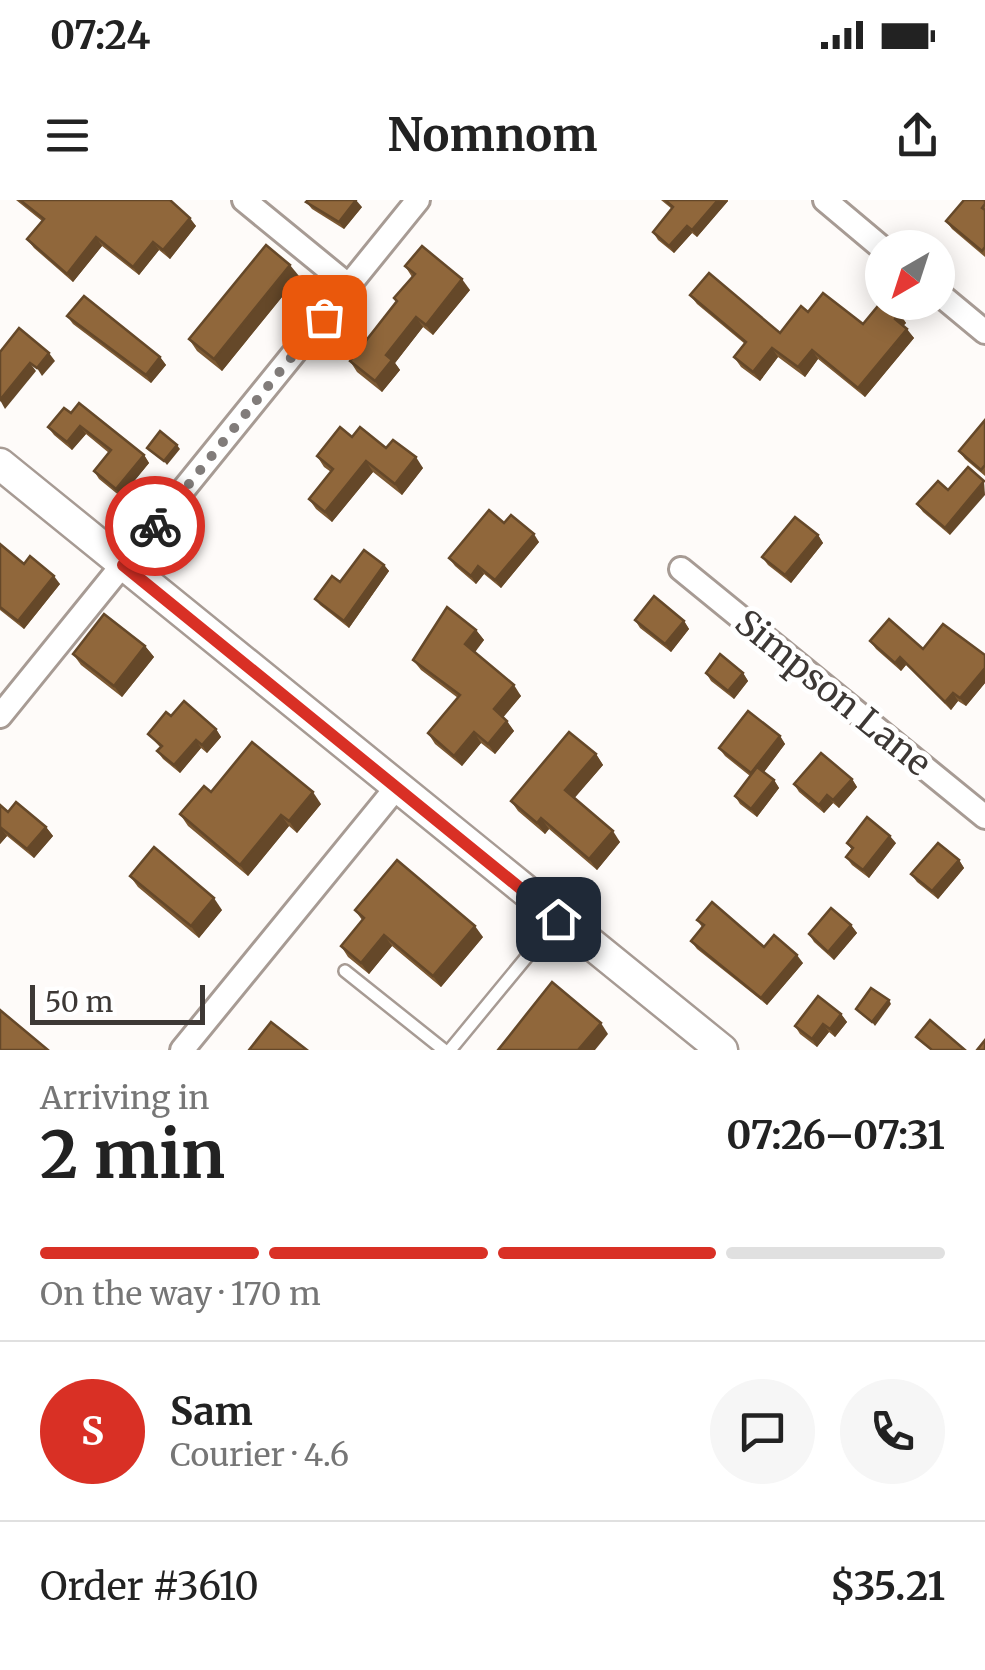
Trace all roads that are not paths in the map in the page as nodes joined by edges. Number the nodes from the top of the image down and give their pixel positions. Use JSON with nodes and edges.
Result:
{"nodes":[{"id":1,"x":244,"y":200,"type":"edge"},
{"id":2,"x":418,"y":200,"type":"edge"},
{"id":3,"x":825,"y":200,"type":"edge"},
{"id":4,"x":865,"y":234,"type":"edge"},
{"id":5,"x":349,"y":286,"type":"junction"},
{"id":6,"x":955,"y":307,"type":"edge"},
{"id":7,"x":985,"y":332,"type":"edge"},
{"id":8,"x":0,"y":464,"type":"edge"},
{"id":9,"x":123,"y":565,"type":"junction"},
{"id":10,"x":681,"y":569,"type":"dead end"},
{"id":11,"x":0,"y":716,"type":"edge"},
{"id":12,"x":396,"y":788,"type":"junction"},
{"id":13,"x":985,"y":817,"type":"edge"},
{"id":14,"x":558,"y":919,"type":"junction"},
{"id":15,"x":345,"y":971,"type":"edge"},
{"id":16,"x":182,"y":1050,"type":"edge"},
{"id":17,"x":447,"y":1050,"type":"edge"},
{"id":18,"x":722,"y":1050,"type":"edge"}],
"edges":[{"from":1,"to":5,"type":"street"},
{"from":2,"to":5,"type":"street"},
{"from":3,"to":4,"type":"street"},
{"from":5,"to":9,"type":"street"},
{"from":6,"to":7,"type":"street"},
{"from":8,"to":9,"type":"street"},
{"from":9,"to":11,"type":"street"},
{"from":9,"to":12,"type":"street"},
{"from":10,"to":13,"type":"street","name":"Simpson Lane"},
{"from":12,"to":14,"type":"street"},
{"from":12,"to":16,"type":"street"},
{"from":14,"to":17,"type":"lane"},
{"from":14,"to":18,"type":"street"},
{"from":15,"to":17,"type":"lane"}]}
